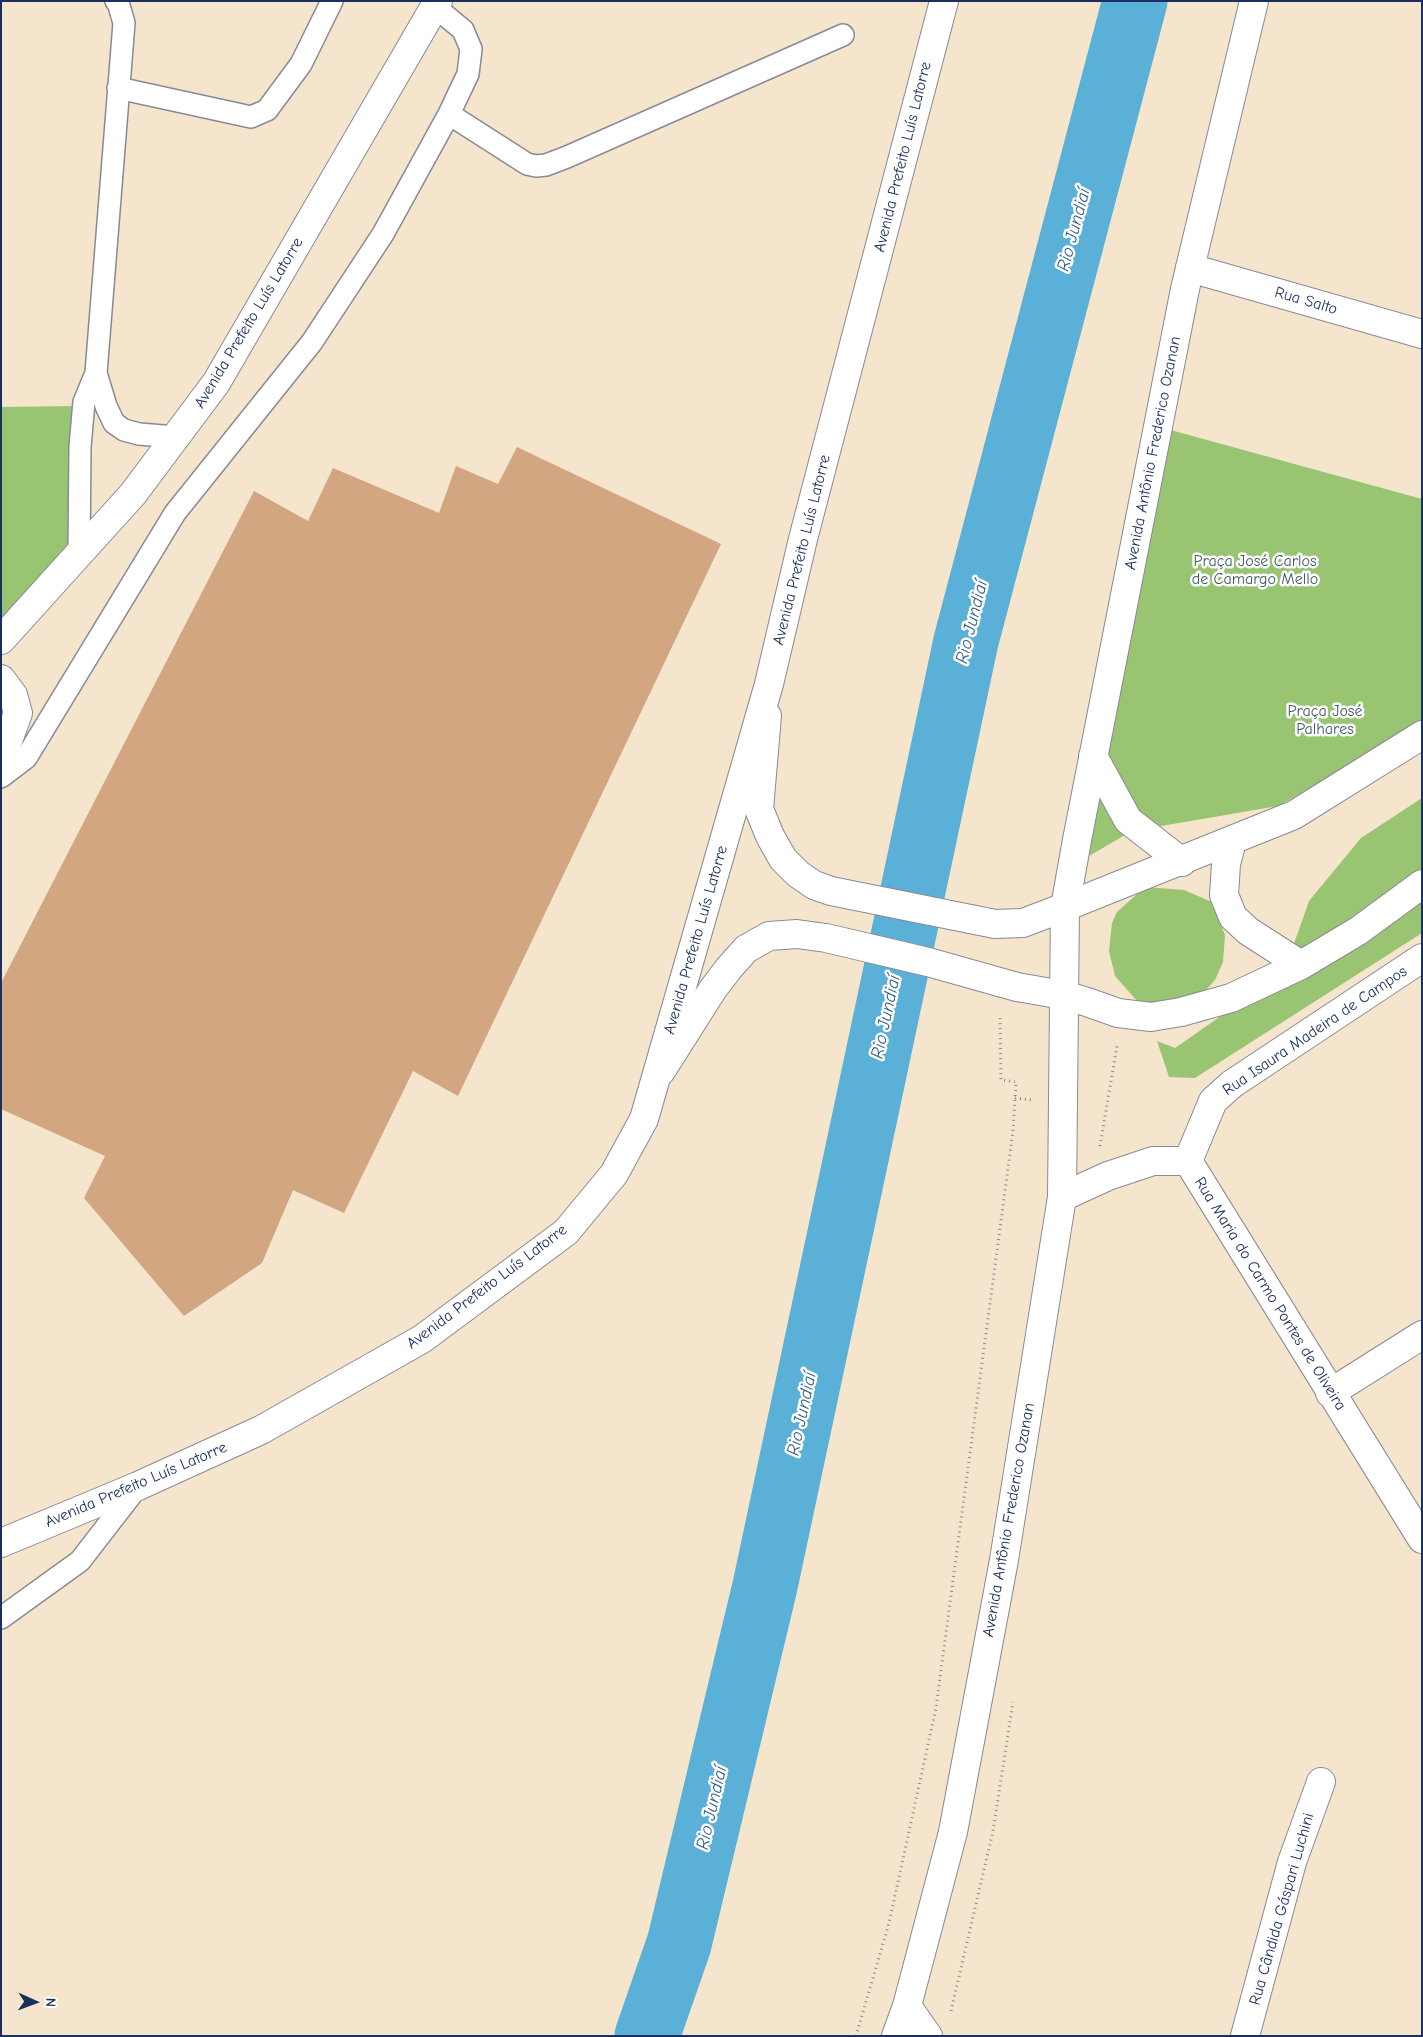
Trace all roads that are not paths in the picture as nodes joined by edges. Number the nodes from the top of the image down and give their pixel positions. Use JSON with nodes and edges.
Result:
{"nodes":[{"id":1,"x":116,"y":1,"type":"edge"},
{"id":2,"x":332,"y":1,"type":"edge"},
{"id":3,"x":944,"y":1,"type":"edge"},
{"id":4,"x":1254,"y":1,"type":"edge"},
{"id":5,"x":436,"y":4,"type":"edge"},
{"id":6,"x":843,"y":35,"type":"dead end"},
{"id":7,"x":118,"y":88,"type":"junction"},
{"id":8,"x":449,"y":114,"type":"junction"},
{"id":9,"x":1190,"y":268,"type":"junction"},
{"id":10,"x":1422,"y":334,"type":"edge"},
{"id":11,"x":96,"y":373,"type":"junction"},
{"id":12,"x":176,"y":437,"type":"junction"},
{"id":13,"x":79,"y":556,"type":"junction"},
{"id":14,"x":1,"y":640,"type":"edge"},
{"id":15,"x":1,"y":679,"type":"edge"},
{"id":16,"x":769,"y":684,"type":"junction"},
{"id":17,"x":1422,"y":735,"type":"edge"},
{"id":18,"x":1093,"y":756,"type":"junction"},
{"id":19,"x":1,"y":760,"type":"edge"},
{"id":20,"x":1,"y":777,"type":"edge"},
{"id":21,"x":1232,"y":841,"type":"junction"},
{"id":22,"x":1182,"y":862,"type":"junction"},
{"id":23,"x":1422,"y":884,"type":"edge"},
{"id":24,"x":1065,"y":908,"type":"junction"},
{"id":25,"x":1422,"y":958,"type":"edge"},
{"id":26,"x":1301,"y":965,"type":"junction"},
{"id":27,"x":1063,"y":995,"type":"junction"},
{"id":28,"x":657,"y":1078,"type":"junction"},
{"id":29,"x":1188,"y":1162,"type":"junction"},
{"id":30,"x":1062,"y":1197,"type":"junction"},
{"id":31,"x":1422,"y":1336,"type":"edge"},
{"id":32,"x":1330,"y":1393,"type":"junction"},
{"id":33,"x":138,"y":1486,"type":"junction"},
{"id":34,"x":1422,"y":1539,"type":"edge"},
{"id":35,"x":1,"y":1543,"type":"edge"},
{"id":36,"x":1,"y":1618,"type":"edge"},
{"id":37,"x":1321,"y":1782,"type":"dead end"},
{"id":38,"x":907,"y":2006,"type":"junction"},
{"id":39,"x":896,"y":2036,"type":"edge"},
{"id":40,"x":928,"y":2036,"type":"edge"},
{"id":41,"x":1245,"y":2036,"type":"edge"}],
"edges":[{"from":1,"to":7,"type":"lane"},
{"from":2,"to":7,"type":"lane"},
{"from":3,"to":16,"type":"main road","name":"Avenida Prefeito Luís Latorre"},
{"from":4,"to":9,"type":"main road","name":"Avenida Antônio Frederico Ozanan"},
{"from":5,"to":8,"type":"lane"},
{"from":5,"to":12,"type":"main road","name":"Avenida Prefeito Luís Latorre"},
{"from":6,"to":8,"type":"lane"},
{"from":7,"to":11,"type":"lane"},
{"from":8,"to":20,"type":"lane"},
{"from":9,"to":10,"type":"main road","name":"Rua Salto"},
{"from":9,"to":18,"type":"main road","name":"Avenida Antônio Frederico Ozanan"},
{"from":11,"to":12,"type":"lane"},
{"from":11,"to":13,"type":"lane"},
{"from":12,"to":13,"type":"main road","name":"Avenida Prefeito Luís Latorre"},
{"from":13,"to":14,"type":"main road","name":"Avenida Prefeito Luís Latorre"},
{"from":15,"to":19,"type":"main road"},
{"from":16,"to":24,"type":"main road"},
{"from":16,"to":28,"type":"main road","name":"Avenida Prefeito Luís Latorre"},
{"from":17,"to":21,"type":"main road"},
{"from":18,"to":22,"type":"main road"},
{"from":18,"to":24,"type":"main road","name":"Avenida Antônio Frederico Ozanan"},
{"from":21,"to":22,"type":"main road"},
{"from":21,"to":26,"type":"main road"},
{"from":22,"to":24,"type":"main road"},
{"from":23,"to":26,"type":"main road"},
{"from":24,"to":27,"type":"main road","name":"Avenida Antônio Frederico Ozanan"},
{"from":25,"to":29,"type":"main road","name":"Rua Isaura Madeira de Campos"},
{"from":26,"to":27,"type":"main road"},
{"from":27,"to":28,"type":"main road"},
{"from":27,"to":30,"type":"main road","name":"Avenida Antônio Frederico Ozanan"},
{"from":28,"to":33,"type":"main road","name":"Avenida Prefeito Luís Latorre"},
{"from":29,"to":30,"type":"main road","name":"Rua Maria do Carmo Pontes de Oliveira"},
{"from":29,"to":32,"type":"main road","name":"Rua Maria do Carmo Pontes de Oliveira"},
{"from":30,"to":38,"type":"main road","name":"Avenida Antônio Frederico Ozanan"},
{"from":31,"to":32,"type":"main road"},
{"from":32,"to":34,"type":"main road","name":"Rua Maria do Carmo Pontes de Oliveira"},
{"from":33,"to":35,"type":"main road","name":"Avenida Prefeito Luís Latorre"},
{"from":33,"to":36,"type":"lane"},
{"from":37,"to":41,"type":"main road","name":"Rua Cândida Gáspari Luchini"},
{"from":38,"to":39,"type":"main road","name":"Avenida Antônio Frederico Ozanan"},
{"from":38,"to":40,"type":"main road"}]}
